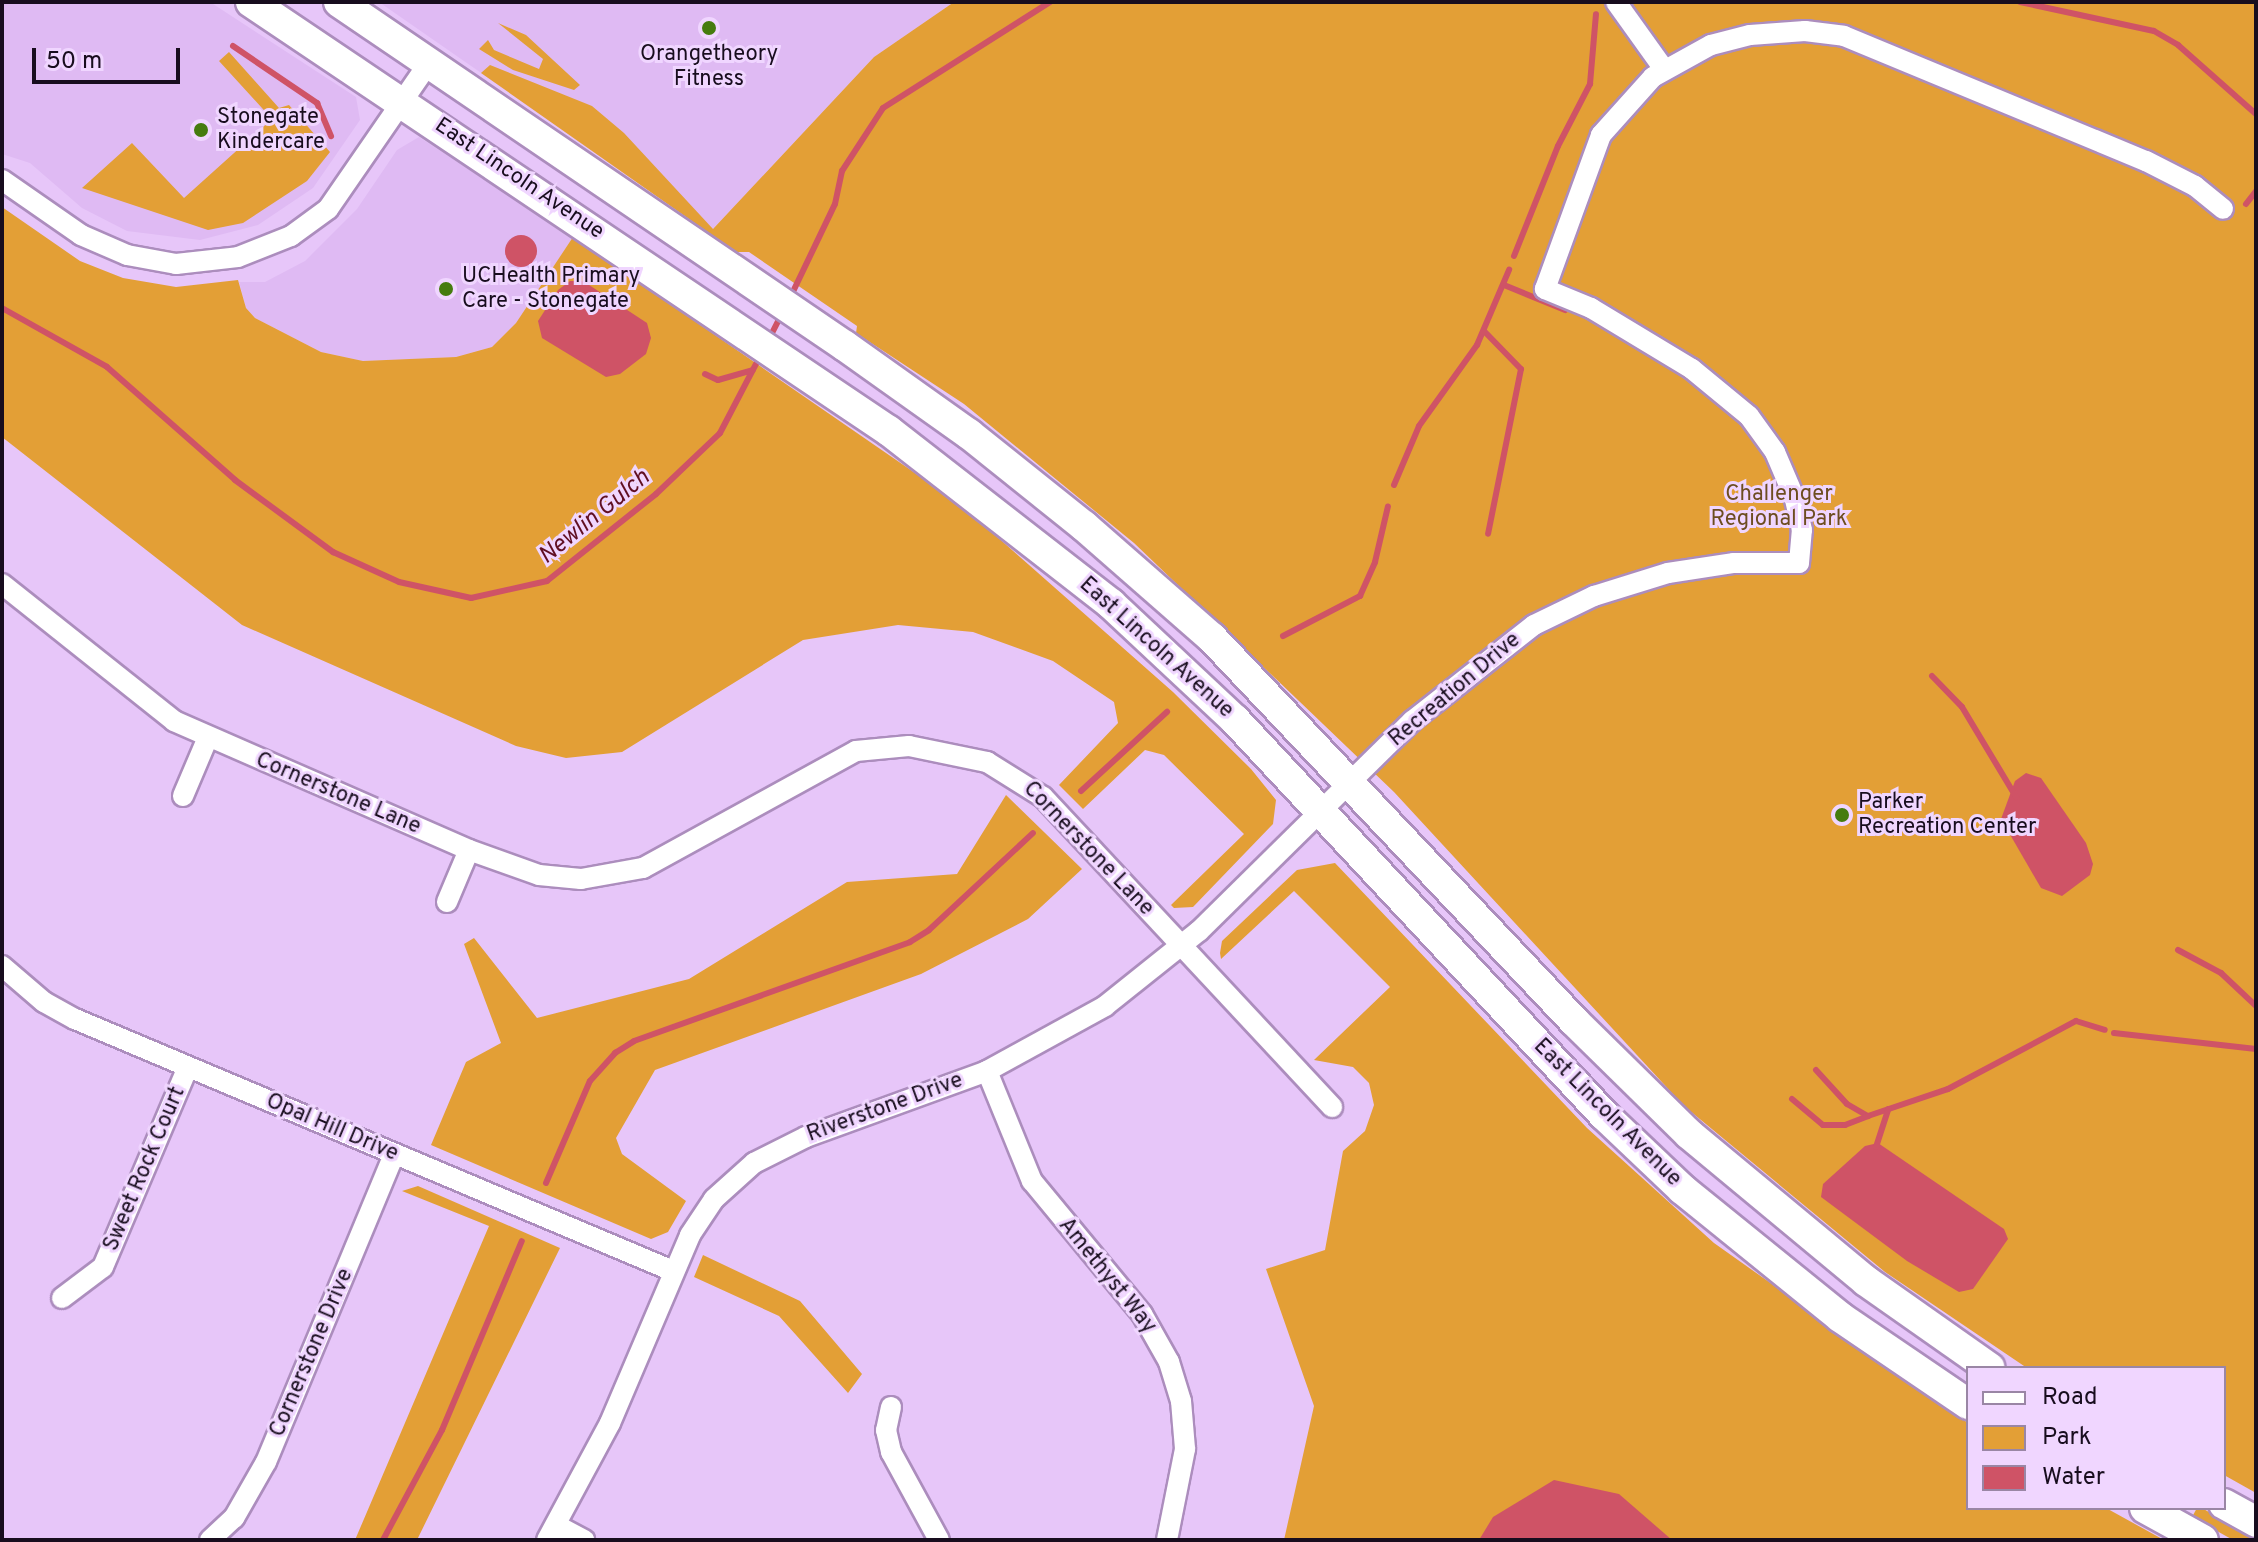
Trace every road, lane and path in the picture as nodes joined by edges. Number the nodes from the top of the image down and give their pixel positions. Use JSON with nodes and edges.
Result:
{"nodes":[{"id":1,"x":251,"y":2,"type":"edge"},
{"id":2,"x":339,"y":2,"type":"edge"},
{"id":3,"x":1616,"y":2,"type":"edge"},
{"id":4,"x":428,"y":64,"type":"junction"},
{"id":5,"x":1664,"y":69,"type":"junction"},
{"id":6,"x":402,"y":101,"type":"junction"},
{"id":7,"x":2,"y":180,"type":"edge"},
{"id":8,"x":2223,"y":209,"type":"dead end"},
{"id":9,"x":2,"y":584,"type":"edge"},
{"id":10,"x":208,"y":737,"type":"junction"},
{"id":11,"x":1351,"y":782,"type":"junction"},
{"id":12,"x":183,"y":796,"type":"dead end"},
{"id":13,"x":1323,"y":811,"type":"junction"},
{"id":14,"x":469,"y":850,"type":"junction"},
{"id":15,"x":447,"y":902,"type":"dead end"},
{"id":16,"x":1182,"y":946,"type":"junction"},
{"id":17,"x":2,"y":966,"type":"edge"},
{"id":18,"x":188,"y":1067,"type":"junction"},
{"id":19,"x":987,"y":1071,"type":"junction"},
{"id":20,"x":1332,"y":1107,"type":"dead end"},
{"id":21,"x":394,"y":1155,"type":"junction"},
{"id":22,"x":673,"y":1271,"type":"junction"},
{"id":23,"x":62,"y":1298,"type":"dead end"},
{"id":24,"x":1987,"y":1366,"type":"edge"},
{"id":25,"x":1966,"y":1403,"type":"edge"},
{"id":26,"x":891,"y":1407,"type":"dead end"},
{"id":27,"x":2226,"y":1505,"type":"edge"},
{"id":28,"x":2148,"y":1510,"type":"edge"},
{"id":29,"x":2256,"y":1522,"type":"edge"},
{"id":30,"x":552,"y":1532,"type":"edge"},
{"id":31,"x":210,"y":1540,"type":"edge"},
{"id":32,"x":584,"y":1540,"type":"edge"},
{"id":33,"x":939,"y":1540,"type":"edge"},
{"id":34,"x":1167,"y":1540,"type":"edge"},
{"id":35,"x":2203,"y":1540,"type":"edge"}],
"edges":[{"from":1,"to":6,"type":"main road","name":"East Lincoln Avenue"},
{"from":2,"to":4,"type":"main road","name":"East Lincoln Avenue"},
{"from":3,"to":5,"type":"street"},
{"from":4,"to":6,"type":"street"},
{"from":4,"to":11,"type":"main road","name":"East Lincoln Avenue"},
{"from":5,"to":8,"type":"street"},
{"from":5,"to":11,"type":"street","name":"Recreation Drive"},
{"from":6,"to":7,"type":"street"},
{"from":6,"to":13,"type":"main road","name":"East Lincoln Avenue"},
{"from":9,"to":10,"type":"street","name":"Cornerstone Lane"},
{"from":10,"to":12,"type":"street"},
{"from":10,"to":14,"type":"street","name":"Cornerstone Lane"},
{"from":11,"to":13,"type":"street","name":"Riverstone Drive"},
{"from":11,"to":24,"type":"main road","name":"East Lincoln Avenue"},
{"from":13,"to":16,"type":"street","name":"Riverstone Drive"},
{"from":13,"to":25,"type":"main road","name":"East Lincoln Avenue"},
{"from":14,"to":15,"type":"street"},
{"from":14,"to":16,"type":"street","name":"Cornerstone Lane"},
{"from":16,"to":19,"type":"street","name":"Riverstone Drive"},
{"from":16,"to":20,"type":"street","name":"Cornerstone Lane"},
{"from":17,"to":18,"type":"street","name":"Opal Hill Drive"},
{"from":18,"to":21,"type":"street","name":"Opal Hill Drive"},
{"from":18,"to":23,"type":"street","name":"Sweet Rock Court"},
{"from":19,"to":22,"type":"street","name":"Riverstone Drive"},
{"from":19,"to":34,"type":"street","name":"Amethyst Way"},
{"from":21,"to":22,"type":"street","name":"Opal Hill Drive"},
{"from":21,"to":31,"type":"street","name":"Cornerstone Drive"},
{"from":22,"to":30,"type":"street","name":"Riverstone Drive"},
{"from":26,"to":33,"type":"street"},
{"from":27,"to":29,"type":"main road"},
{"from":28,"to":35,"type":"main road"},
{"from":30,"to":32,"type":"street"}]}
